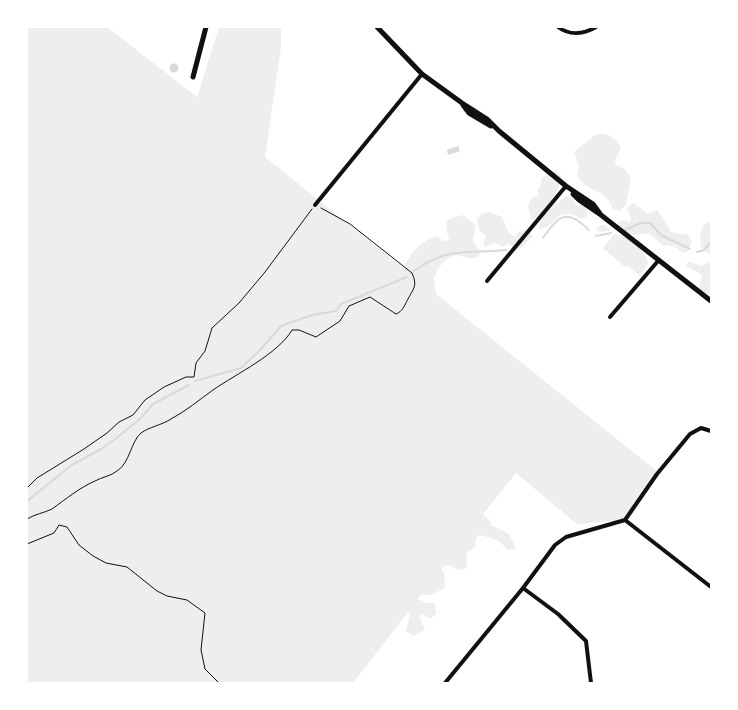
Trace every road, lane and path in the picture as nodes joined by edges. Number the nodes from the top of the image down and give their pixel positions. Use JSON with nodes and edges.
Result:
{"nodes":[{"id":1,"x":206,"y":27,"type":"edge"},
{"id":2,"x":377,"y":27,"type":"edge"},
{"id":3,"x":558,"y":27,"type":"edge"},
{"id":4,"x":596,"y":27,"type":"edge"},
{"id":5,"x":422,"y":74,"type":"junction"},
{"id":6,"x":193,"y":77,"type":"dead end"},
{"id":7,"x":568,"y":188,"type":"junction"},
{"id":8,"x":315,"y":205,"type":"junction"},
{"id":9,"x":658,"y":261,"type":"junction"},
{"id":10,"x":487,"y":281,"type":"dead end"},
{"id":11,"x":711,"y":301,"type":"edge"},
{"id":12,"x":610,"y":316,"type":"dead end"},
{"id":13,"x":711,"y":432,"type":"edge"},
{"id":14,"x":27,"y":488,"type":"edge"},
{"id":15,"x":27,"y":519,"type":"edge"},
{"id":16,"x":625,"y":520,"type":"junction"},
{"id":17,"x":27,"y":544,"type":"edge"},
{"id":18,"x":711,"y":587,"type":"edge"},
{"id":19,"x":523,"y":588,"type":"junction"},
{"id":20,"x":219,"y":683,"type":"edge"},
{"id":21,"x":445,"y":683,"type":"edge"},
{"id":22,"x":591,"y":683,"type":"edge"}],
"edges":[{"from":1,"to":6,"type":"street"},
{"from":2,"to":5,"type":"street"},
{"from":3,"to":4,"type":"street"},
{"from":5,"to":7,"type":"street"},
{"from":5,"to":8,"type":"street"},
{"from":7,"to":9,"type":"street"},
{"from":7,"to":10,"type":"street"},
{"from":8,"to":14,"type":"path"},
{"from":8,"to":15,"type":"path"},
{"from":9,"to":11,"type":"street"},
{"from":9,"to":12,"type":"street"},
{"from":13,"to":16,"type":"street"},
{"from":16,"to":18,"type":"street"},
{"from":16,"to":19,"type":"street"},
{"from":17,"to":20,"type":"path"},
{"from":19,"to":21,"type":"street"},
{"from":19,"to":22,"type":"street"}]}
